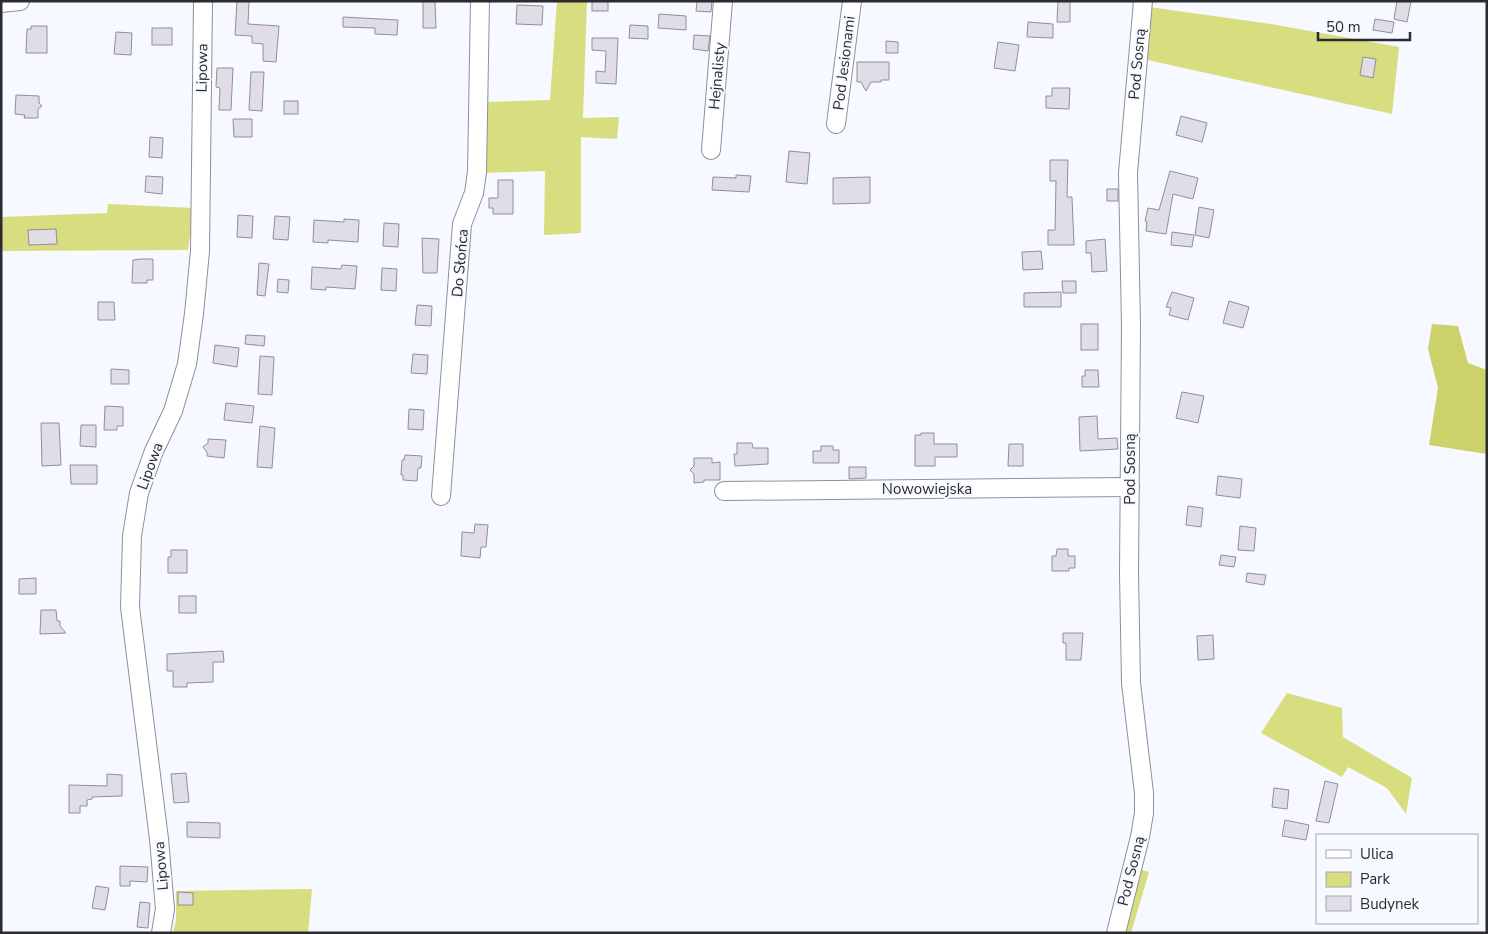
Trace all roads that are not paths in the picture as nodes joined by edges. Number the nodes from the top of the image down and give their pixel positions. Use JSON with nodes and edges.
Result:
{"nodes":[{"id":1,"x":20,"y":1,"type":"edge"},
{"id":2,"x":204,"y":1,"type":"edge"},
{"id":3,"x":480,"y":1,"type":"edge"},
{"id":4,"x":723,"y":1,"type":"edge"},
{"id":5,"x":852,"y":1,"type":"edge"},
{"id":6,"x":1143,"y":1,"type":"edge"},
{"id":7,"x":1,"y":3,"type":"edge"},
{"id":8,"x":836,"y":124,"type":"dead end"},
{"id":9,"x":711,"y":150,"type":"dead end"},
{"id":10,"x":1130,"y":487,"type":"junction"},
{"id":11,"x":724,"y":491,"type":"dead end"},
{"id":12,"x":441,"y":496,"type":"dead end"},
{"id":13,"x":161,"y":933,"type":"edge"},
{"id":14,"x":1116,"y":933,"type":"edge"}],
"edges":[{"from":1,"to":7,"type":"street"},
{"from":2,"to":13,"type":"street","name":"Lipowa"},
{"from":3,"to":12,"type":"street","name":"Do Słońca"},
{"from":4,"to":9,"type":"street","name":"Hejnalisty"},
{"from":5,"to":8,"type":"street","name":"Pod Jesionami"},
{"from":6,"to":10,"type":"street","name":"Pod Sosną"},
{"from":10,"to":11,"type":"street","name":"Nowowiejska"},
{"from":10,"to":14,"type":"street","name":"Pod Sosną"}]}
